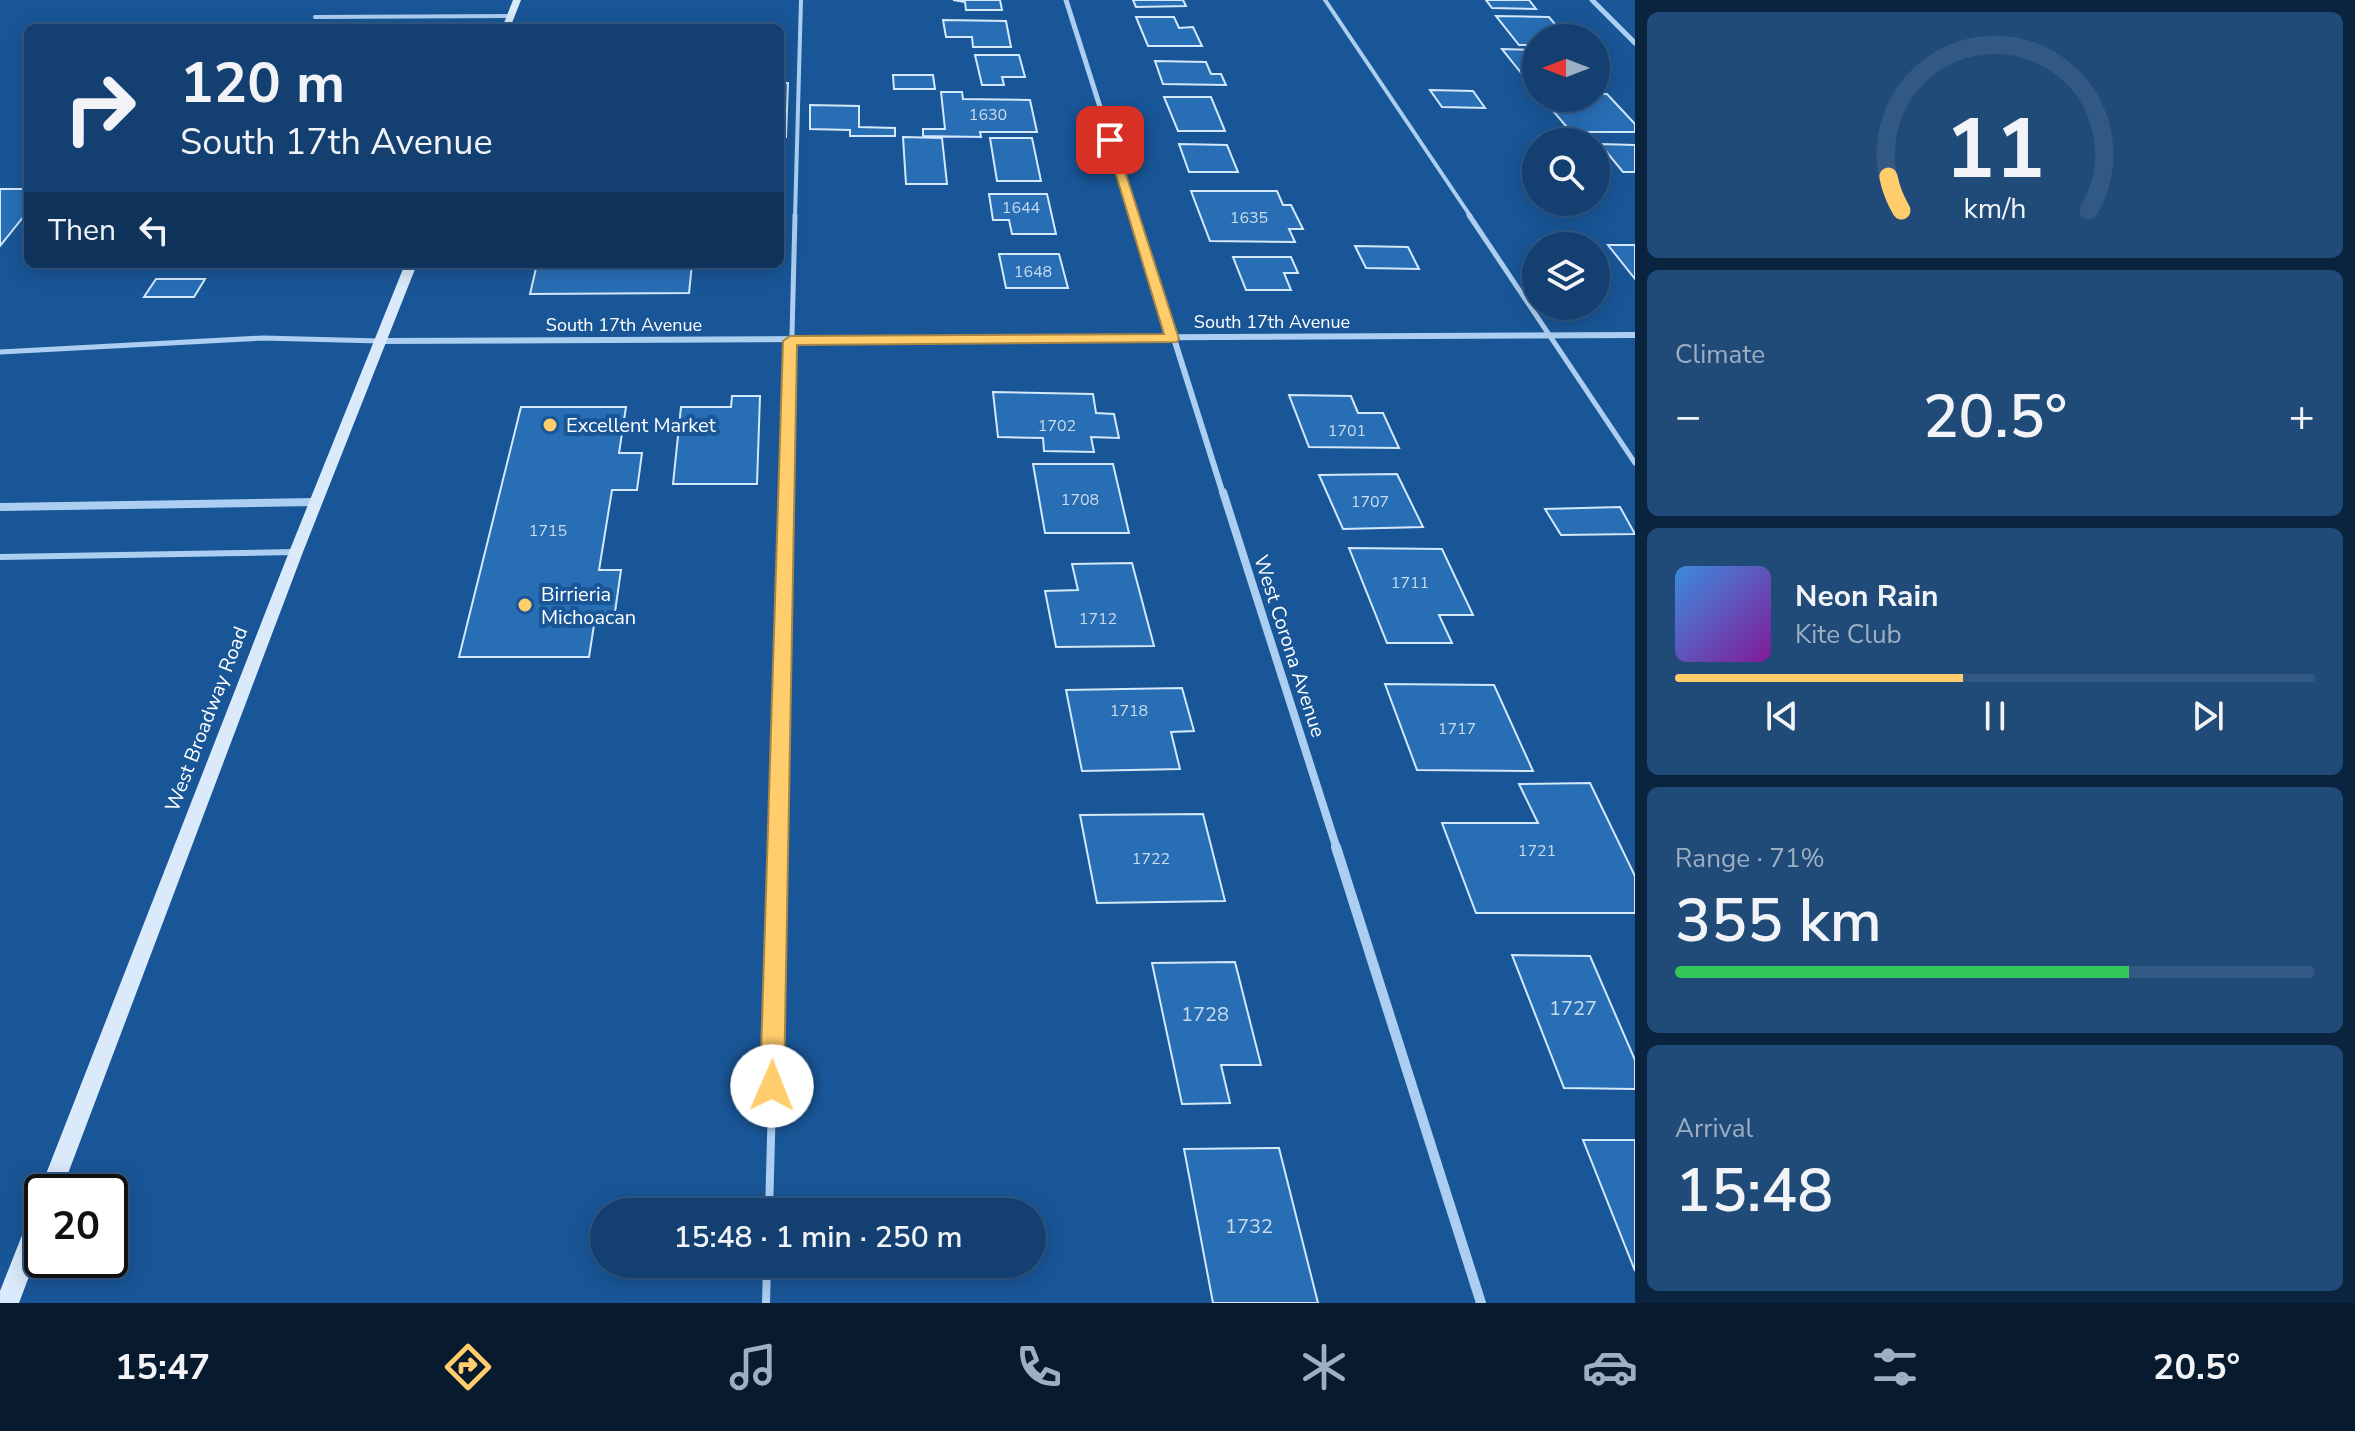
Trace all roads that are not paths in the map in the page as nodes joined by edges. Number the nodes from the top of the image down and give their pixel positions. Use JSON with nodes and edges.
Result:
{"nodes":[{"id":1,"x":517,"y":0,"type":"edge"},
{"id":2,"x":801,"y":0,"type":"edge"},
{"id":3,"x":1066,"y":0,"type":"edge"},
{"id":4,"x":1325,"y":0,"type":"edge"},
{"id":5,"x":1592,"y":0,"type":"edge"},
{"id":6,"x":510,"y":16,"type":"junction"},
{"id":7,"x":315,"y":17,"type":"dead end"},
{"id":8,"x":507,"y":24,"type":"edge"},
{"id":9,"x":1635,"y":43,"type":"edge"},
{"id":10,"x":409,"y":268,"type":"edge"},
{"id":11,"x":1635,"y":335,"type":"edge"},
{"id":12,"x":1551,"y":336,"type":"junction"},
{"id":13,"x":1172,"y":339,"type":"junction"},
{"id":14,"x":380,"y":341,"type":"junction"},
{"id":15,"x":790,"y":341,"type":"junction"},
{"id":16,"x":0,"y":352,"type":"edge"},
{"id":17,"x":1635,"y":463,"type":"edge"},
{"id":18,"x":315,"y":502,"type":"junction"},
{"id":19,"x":0,"y":507,"type":"edge"},
{"id":20,"x":296,"y":552,"type":"junction"},
{"id":21,"x":0,"y":557,"type":"edge"},
{"id":22,"x":57,"y":1174,"type":"edge"},
{"id":23,"x":769,"y":1198,"type":"edge"},
{"id":24,"x":24,"y":1259,"type":"edge"},
{"id":25,"x":767,"y":1278,"type":"edge"},
{"id":26,"x":7,"y":1303,"type":"edge"},
{"id":27,"x":766,"y":1303,"type":"edge"},
{"id":28,"x":1481,"y":1303,"type":"edge"}],
"edges":[{"from":1,"to":6,"type":"main road"},
{"from":2,"to":15,"type":"lane"},
{"from":3,"to":13,"type":"street","name":"West Corona Avenue"},
{"from":4,"to":12,"type":"lane"},
{"from":5,"to":9,"type":"street"},
{"from":6,"to":7,"type":"lane"},
{"from":6,"to":8,"type":"main road"},
{"from":10,"to":14,"type":"main road","name":"West Broadway Road"},
{"from":11,"to":12,"type":"street","name":"South 17th Avenue"},
{"from":12,"to":13,"type":"street","name":"South 17th Avenue"},
{"from":12,"to":17,"type":"lane"},
{"from":13,"to":15,"type":"street","name":"South 17th Avenue"},
{"from":13,"to":28,"type":"street","name":"West Corona Avenue"},
{"from":14,"to":15,"type":"street","name":"South 17th Avenue"},
{"from":14,"to":16,"type":"lane"},
{"from":14,"to":18,"type":"main road","name":"West Broadway Road"},
{"from":15,"to":23,"type":"lane"},
{"from":18,"to":19,"type":"street"},
{"from":18,"to":20,"type":"main road","name":"West Broadway Road"},
{"from":20,"to":21,"type":"lane"},
{"from":20,"to":22,"type":"main road","name":"West Broadway Road"},
{"from":24,"to":26,"type":"main road"},
{"from":25,"to":27,"type":"lane"}]}
